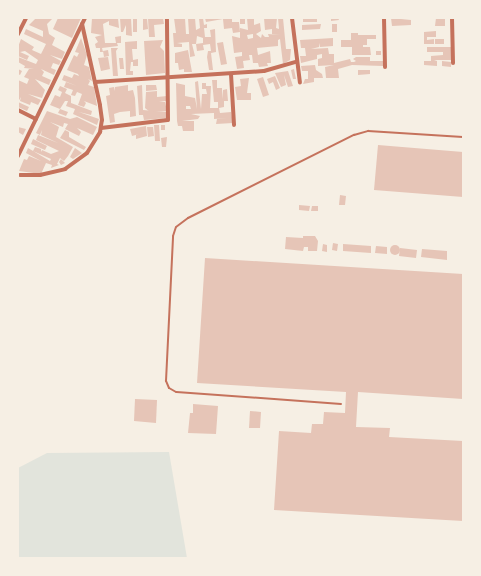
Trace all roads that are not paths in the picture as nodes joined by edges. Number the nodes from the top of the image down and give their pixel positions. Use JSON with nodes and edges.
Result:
{"nodes":[{"id":1,"x":26,"y":18,"type":"edge"},
{"id":2,"x":85,"y":18,"type":"edge"},
{"id":3,"x":167,"y":18,"type":"edge"},
{"id":4,"x":292,"y":18,"type":"edge"},
{"id":5,"x":384,"y":18,"type":"edge"},
{"id":6,"x":452,"y":18,"type":"edge"},
{"id":7,"x":82,"y":24,"type":"junction"},
{"id":8,"x":18,"y":34,"type":"edge"},
{"id":9,"x":296,"y":62,"type":"junction"},
{"id":10,"x":453,"y":62,"type":"dead end"},
{"id":11,"x":385,"y":67,"type":"dead end"},
{"id":12,"x":231,"y":74,"type":"junction"},
{"id":13,"x":170,"y":76,"type":"junction"},
{"id":14,"x":95,"y":82,"type":"junction"},
{"id":15,"x":300,"y":83,"type":"dead end"},
{"id":16,"x":18,"y":110,"type":"edge"},
{"id":17,"x":36,"y":120,"type":"junction"},
{"id":18,"x":234,"y":125,"type":"dead end"},
{"id":19,"x":101,"y":128,"type":"junction"},
{"id":20,"x":463,"y":138,"type":"edge"},
{"id":21,"x":18,"y":156,"type":"edge"},
{"id":22,"x":20,"y":174,"type":"dead end"},
{"id":23,"x":341,"y":404,"type":"dead end"}],
"edges":[{"from":1,"to":8,"type":"street"},
{"from":2,"to":7,"type":"street"},
{"from":3,"to":13,"type":"street"},
{"from":4,"to":9,"type":"street"},
{"from":5,"to":11,"type":"street"},
{"from":6,"to":10,"type":"street"},
{"from":7,"to":14,"type":"street"},
{"from":7,"to":17,"type":"street"},
{"from":9,"to":12,"type":"street"},
{"from":9,"to":15,"type":"street"},
{"from":12,"to":13,"type":"street"},
{"from":12,"to":18,"type":"street"},
{"from":13,"to":14,"type":"street"},
{"from":13,"to":19,"type":"street"},
{"from":14,"to":19,"type":"street"},
{"from":16,"to":17,"type":"street"},
{"from":17,"to":21,"type":"street"},
{"from":19,"to":22,"type":"street"},
{"from":20,"to":23,"type":"lane"}]}
